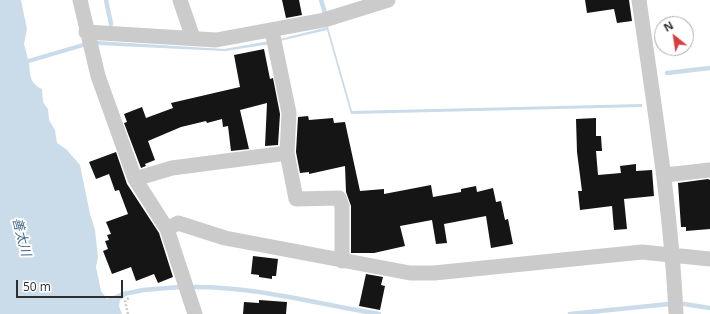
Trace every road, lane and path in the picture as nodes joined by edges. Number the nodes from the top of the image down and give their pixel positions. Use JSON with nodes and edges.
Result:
{"nodes":[{"id":1,"x":80,"y":0,"type":"edge"},
{"id":2,"x":180,"y":0,"type":"edge"},
{"id":3,"x":388,"y":0,"type":"edge"},
{"id":4,"x":639,"y":0,"type":"edge"},
{"id":5,"x":272,"y":31,"type":"junction"},
{"id":6,"x":86,"y":32,"type":"junction"},
{"id":7,"x":193,"y":38,"type":"junction"},
{"id":8,"x":287,"y":153,"type":"junction"},
{"id":9,"x":710,"y":170,"type":"edge"},
{"id":10,"x":665,"y":175,"type":"junction"},
{"id":11,"x":136,"y":179,"type":"junction"},
{"id":12,"x":167,"y":229,"type":"junction"},
{"id":13,"x":673,"y":256,"type":"junction"},
{"id":14,"x":710,"y":259,"type":"edge"},
{"id":15,"x":342,"y":261,"type":"junction"},
{"id":16,"x":130,"y":297,"type":"dead end"},
{"id":17,"x":128,"y":314,"type":"edge"},
{"id":18,"x":195,"y":314,"type":"edge"},
{"id":19,"x":676,"y":314,"type":"edge"}],
"edges":[{"from":1,"to":6,"type":"street"},
{"from":2,"to":7,"type":"street"},
{"from":3,"to":5,"type":"street"},
{"from":4,"to":10,"type":"street"},
{"from":5,"to":7,"type":"street"},
{"from":5,"to":8,"type":"street"},
{"from":6,"to":7,"type":"street"},
{"from":6,"to":11,"type":"street"},
{"from":8,"to":11,"type":"street"},
{"from":8,"to":15,"type":"street"},
{"from":9,"to":10,"type":"street"},
{"from":10,"to":13,"type":"street"},
{"from":11,"to":12,"type":"street"},
{"from":12,"to":15,"type":"street"},
{"from":12,"to":18,"type":"street"},
{"from":13,"to":14,"type":"street"},
{"from":13,"to":15,"type":"street"},
{"from":13,"to":19,"type":"street"},
{"from":16,"to":17,"type":"path"}]}
